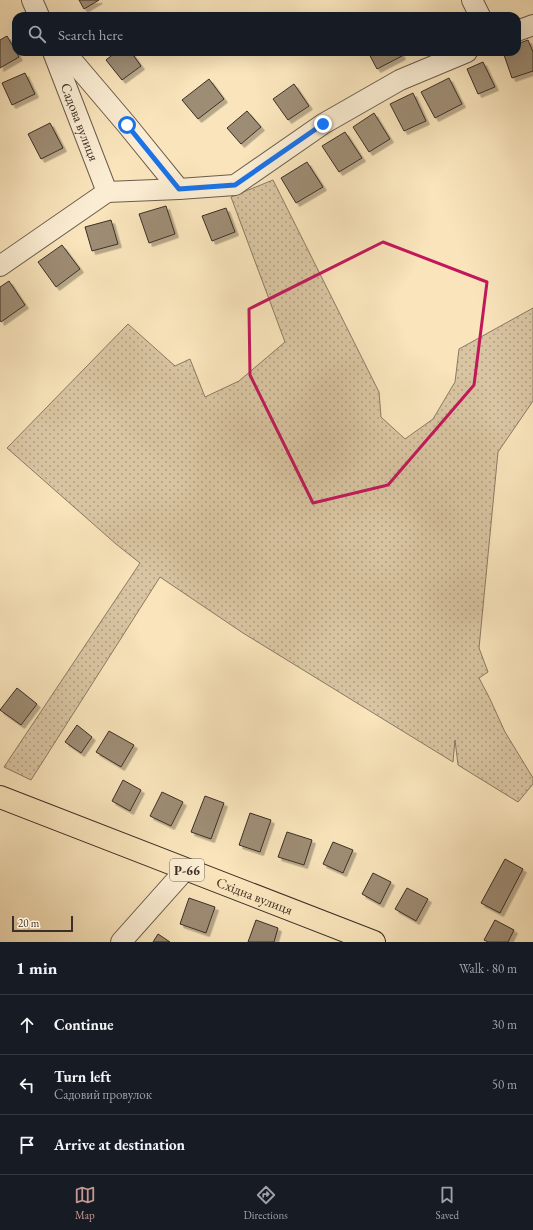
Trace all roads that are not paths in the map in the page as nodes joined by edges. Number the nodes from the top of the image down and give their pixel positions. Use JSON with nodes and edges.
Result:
{"nodes":[{"id":1,"x":32,"y":0,"type":"edge"},
{"id":2,"x":472,"y":0,"type":"edge"},
{"id":3,"x":37,"y":12,"type":"edge"},
{"id":4,"x":478,"y":12,"type":"edge"},
{"id":5,"x":533,"y":24,"type":"edge"},
{"id":6,"x":521,"y":29,"type":"edge"},
{"id":7,"x":55,"y":56,"type":"edge"},
{"id":8,"x":68,"y":56,"type":"edge"},
{"id":9,"x":457,"y":56,"type":"edge"},
{"id":10,"x":179,"y":189,"type":"junction"},
{"id":11,"x":107,"y":192,"type":"junction"},
{"id":12,"x":0,"y":266,"type":"edge"},
{"id":13,"x":0,"y":798,"type":"edge"},
{"id":14,"x":186,"y":869,"type":"junction"},
{"id":15,"x":121,"y":942,"type":"edge"},
{"id":16,"x":374,"y":942,"type":"edge"}],
"edges":[{"from":1,"to":3,"type":"street"},
{"from":2,"to":4,"type":"street"},
{"from":5,"to":6,"type":"street"},
{"from":7,"to":11,"type":"street","name":"Садова вулиця"},
{"from":8,"to":10,"type":"street"},
{"from":9,"to":10,"type":"street"},
{"from":10,"to":11,"type":"street"},
{"from":11,"to":12,"type":"street"},
{"from":13,"to":14,"type":"main road","name":"Східна вулиця","number":"Р-66"},
{"from":14,"to":15,"type":"street"},
{"from":14,"to":16,"type":"main road","name":"Східна вулиця","number":"Р-66"}]}
